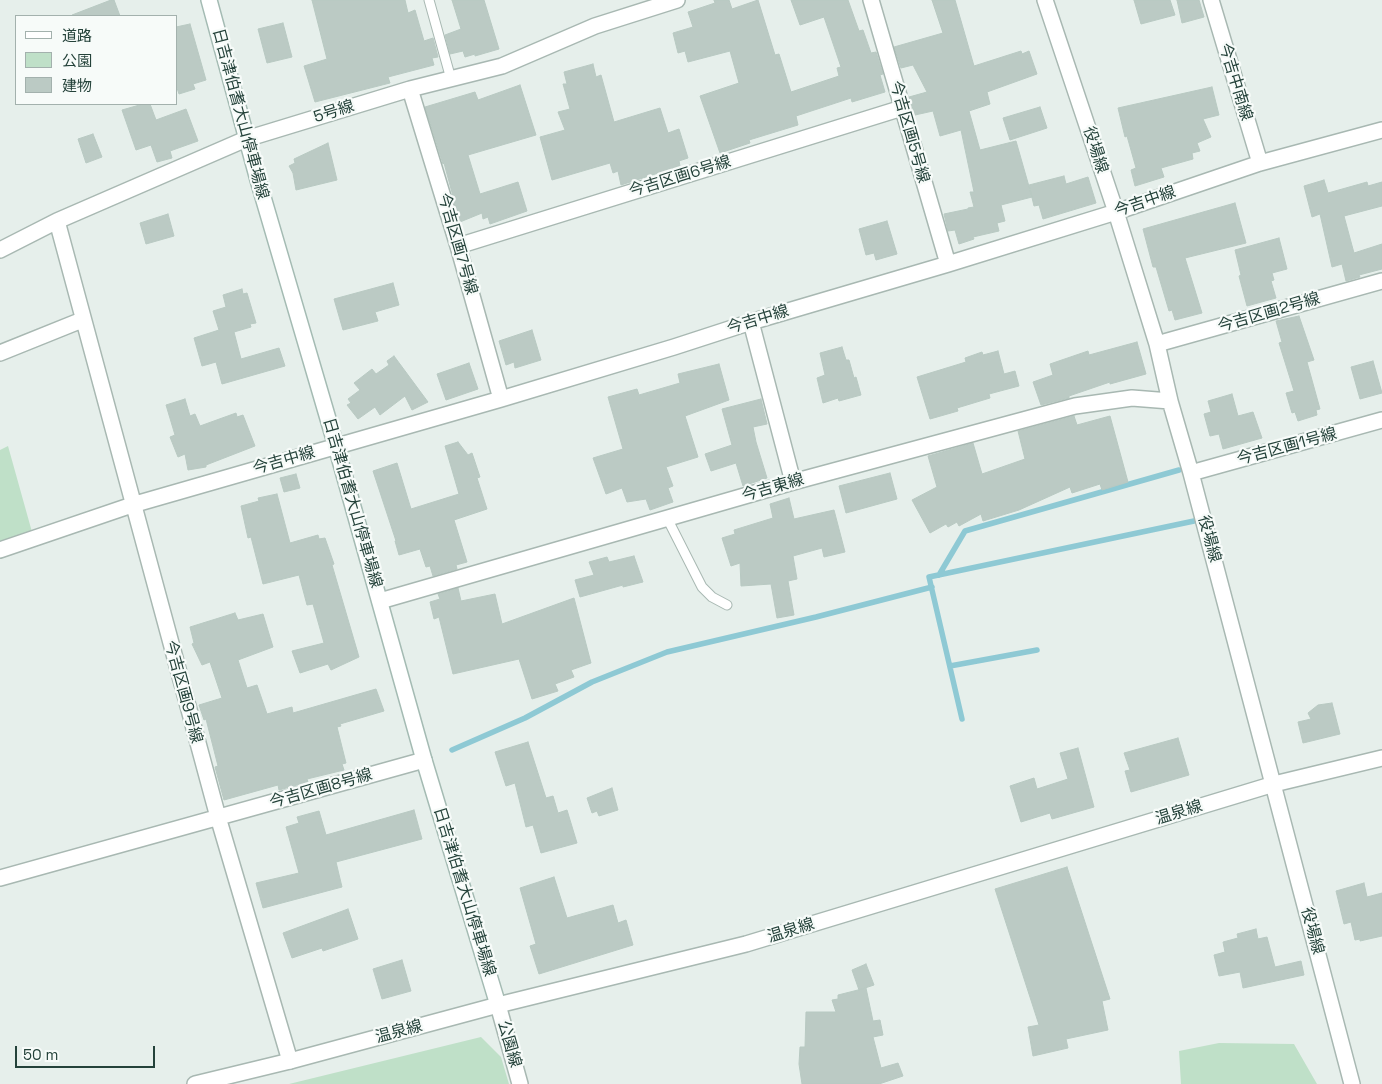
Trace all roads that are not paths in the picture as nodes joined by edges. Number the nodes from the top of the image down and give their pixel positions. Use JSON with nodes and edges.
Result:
{"nodes":[{"id":1,"x":210,"y":0,"type":"edge"},
{"id":2,"x":429,"y":0,"type":"edge"},
{"id":3,"x":677,"y":0,"type":"edge"},
{"id":4,"x":871,"y":0,"type":"edge"},
{"id":5,"x":1045,"y":0,"type":"edge"},
{"id":6,"x":1214,"y":1,"type":"edge"},
{"id":7,"x":451,"y":79,"type":"junction"},
{"id":8,"x":410,"y":89,"type":"junction"},
{"id":9,"x":902,"y":108,"type":"junction"},
{"id":10,"x":1382,"y":130,"type":"edge"},
{"id":11,"x":246,"y":139,"type":"junction"},
{"id":12,"x":1260,"y":163,"type":"junction"},
{"id":13,"x":1116,"y":212,"type":"junction"},
{"id":14,"x":56,"y":221,"type":"junction"},
{"id":15,"x":458,"y":246,"type":"junction"},
{"id":16,"x":0,"y":250,"type":"edge"},
{"id":17,"x":948,"y":264,"type":"junction"},
{"id":18,"x":1382,"y":281,"type":"edge"},
{"id":19,"x":82,"y":320,"type":"junction"},
{"id":20,"x":751,"y":322,"type":"junction"},
{"id":21,"x":1157,"y":344,"type":"junction"},
{"id":22,"x":0,"y":353,"type":"edge"},
{"id":23,"x":501,"y":399,"type":"junction"},
{"id":24,"x":1170,"y":400,"type":"junction"},
{"id":25,"x":1382,"y":420,"type":"edge"},
{"id":26,"x":336,"y":446,"type":"junction"},
{"id":27,"x":1191,"y":473,"type":"junction"},
{"id":28,"x":793,"y":482,"type":"junction"},
{"id":29,"x":132,"y":505,"type":"junction"},
{"id":30,"x":667,"y":518,"type":"junction"},
{"id":31,"x":0,"y":550,"type":"edge"},
{"id":32,"x":380,"y":601,"type":"junction"},
{"id":33,"x":727,"y":605,"type":"dead end"},
{"id":34,"x":1382,"y":758,"type":"edge"},
{"id":35,"x":424,"y":760,"type":"junction"},
{"id":36,"x":1274,"y":784,"type":"junction"},
{"id":37,"x":218,"y":817,"type":"junction"},
{"id":38,"x":0,"y":878,"type":"edge"},
{"id":39,"x":498,"y":1005,"type":"junction"},
{"id":40,"x":290,"y":1061,"type":"junction"},
{"id":41,"x":195,"y":1084,"type":"edge"},
{"id":42,"x":520,"y":1084,"type":"edge"},
{"id":43,"x":1352,"y":1084,"type":"edge"}],
"edges":[{"from":1,"to":11,"type":"street","name":"日吉津伯耆大山停車場線"},
{"from":2,"to":7,"type":"lane"},
{"from":3,"to":7,"type":"street","name":"5号線"},
{"from":4,"to":9,"type":"street","name":"今吉区画5号線"},
{"from":5,"to":13,"type":"street","name":"役場線"},
{"from":6,"to":12,"type":"street","name":"今吉中南線"},
{"from":7,"to":8,"type":"street","name":"5号線"},
{"from":8,"to":11,"type":"street","name":"5号線"},
{"from":8,"to":15,"type":"street","name":"今吉区画7号線"},
{"from":9,"to":15,"type":"street","name":"今吉区画6号線"},
{"from":9,"to":17,"type":"street","name":"今吉区画5号線"},
{"from":10,"to":12,"type":"street","name":"今吉中線"},
{"from":11,"to":14,"type":"street","name":"5号線"},
{"from":11,"to":26,"type":"street","name":"日吉津伯耆大山停車場線"},
{"from":12,"to":13,"type":"street","name":"今吉中線"},
{"from":13,"to":17,"type":"street","name":"今吉中線"},
{"from":13,"to":21,"type":"street","name":"役場線"},
{"from":14,"to":16,"type":"street","name":"5号線"},
{"from":14,"to":19,"type":"street","name":"今吉区画9号線"},
{"from":15,"to":23,"type":"street","name":"今吉区画7号線"},
{"from":17,"to":20,"type":"street","name":"今吉中線"},
{"from":18,"to":21,"type":"street","name":"今吉区画2号線"},
{"from":19,"to":22,"type":"street"},
{"from":19,"to":29,"type":"street","name":"今吉区画9号線"},
{"from":20,"to":23,"type":"street","name":"今吉中線"},
{"from":20,"to":28,"type":"street"},
{"from":21,"to":24,"type":"street","name":"役場線"},
{"from":23,"to":26,"type":"street","name":"今吉中線"},
{"from":24,"to":27,"type":"street","name":"役場線"},
{"from":24,"to":28,"type":"street","name":"今吉東線"},
{"from":25,"to":27,"type":"street","name":"今吉区画1号線"},
{"from":26,"to":29,"type":"street","name":"今吉中線"},
{"from":26,"to":32,"type":"street","name":"日吉津伯耆大山停車場線"},
{"from":27,"to":36,"type":"street","name":"役場線"},
{"from":28,"to":30,"type":"street","name":"今吉東線"},
{"from":29,"to":31,"type":"street","name":"今吉中線"},
{"from":29,"to":37,"type":"street","name":"今吉区画9号線"},
{"from":30,"to":32,"type":"street","name":"今吉東線"},
{"from":30,"to":33,"type":"lane"},
{"from":32,"to":35,"type":"street","name":"日吉津伯耆大山停車場線"},
{"from":34,"to":36,"type":"street","name":"温泉線"},
{"from":35,"to":37,"type":"street","name":"今吉区画8号線"},
{"from":35,"to":39,"type":"street","name":"日吉津伯耆大山停車場線"},
{"from":36,"to":39,"type":"street","name":"温泉線"},
{"from":36,"to":43,"type":"street","name":"役場線"},
{"from":37,"to":38,"type":"street","name":"今吉区画8号線"},
{"from":37,"to":40,"type":"street","name":"今吉区画9号線"},
{"from":39,"to":40,"type":"street","name":"温泉線"},
{"from":39,"to":42,"type":"street","name":"公園線"},
{"from":40,"to":41,"type":"street","name":"温泉線"}]}
